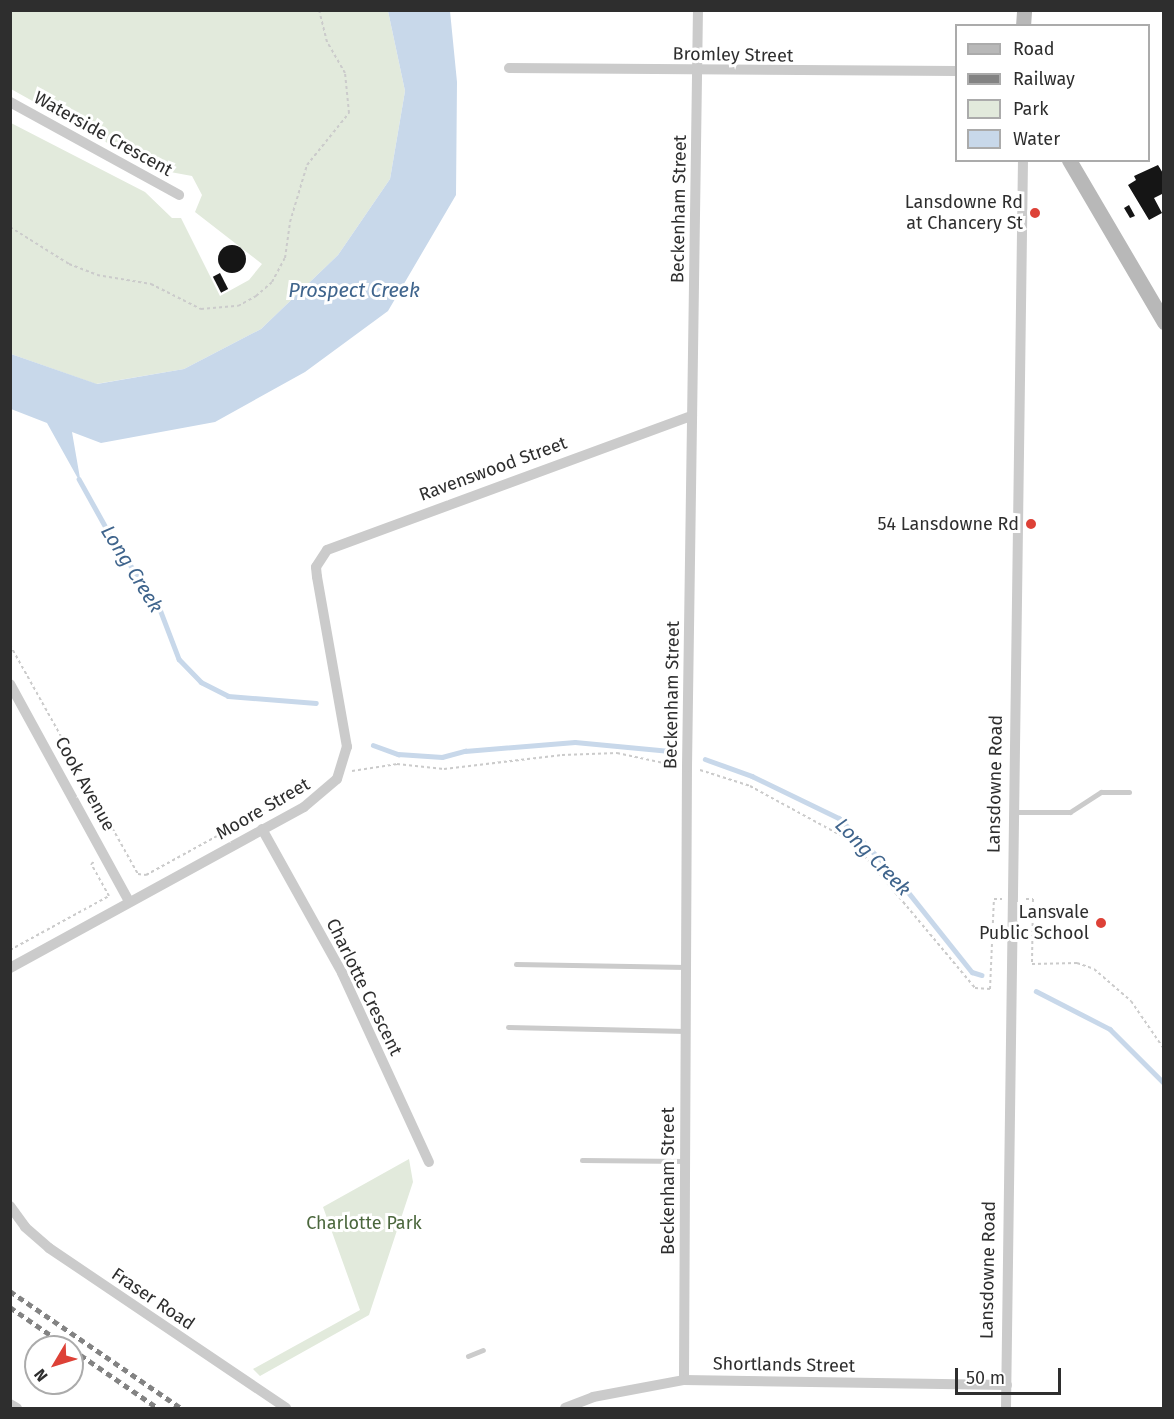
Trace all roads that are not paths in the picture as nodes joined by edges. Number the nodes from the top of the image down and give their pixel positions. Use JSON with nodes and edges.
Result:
{"nodes":[{"id":1,"x":698,"y":10,"type":"edge"},
{"id":2,"x":509,"y":68,"type":"dead end"},
{"id":3,"x":955,"y":71,"type":"edge"},
{"id":4,"x":698,"y":72,"type":"junction"},
{"id":5,"x":10,"y":102,"type":"edge"},
{"id":6,"x":1023,"y":162,"type":"edge"},
{"id":7,"x":1070,"y":162,"type":"edge"},
{"id":8,"x":179,"y":195,"type":"dead end"},
{"id":9,"x":1164,"y":322,"type":"edge"},
{"id":10,"x":692,"y":416,"type":"junction"},
{"id":11,"x":316,"y":567,"type":"joint"},
{"id":12,"x":10,"y":684,"type":"edge"},
{"id":13,"x":1129,"y":792,"type":"dead end"},
{"id":14,"x":1015,"y":812,"type":"junction"},
{"id":15,"x":262,"y":830,"type":"junction"},
{"id":16,"x":129,"y":901,"type":"junction"},
{"id":17,"x":516,"y":964,"type":"dead end"},
{"id":18,"x":687,"y":967,"type":"junction"},
{"id":19,"x":10,"y":968,"type":"edge"},
{"id":20,"x":508,"y":1028,"type":"dead end"},
{"id":21,"x":686,"y":1031,"type":"junction"},
{"id":22,"x":582,"y":1160,"type":"dead end"},
{"id":23,"x":685,"y":1161,"type":"junction"},
{"id":24,"x":429,"y":1162,"type":"dead end"},
{"id":25,"x":10,"y":1206,"type":"edge"},
{"id":26,"x":483,"y":1350,"type":"dead end"},
{"id":27,"x":468,"y":1356,"type":"dead end"},
{"id":28,"x":684,"y":1380,"type":"junction"},
{"id":29,"x":1007,"y":1384,"type":"junction"},
{"id":30,"x":10,"y":1404,"type":"edge"},
{"id":31,"x":17,"y":1408,"type":"edge"},
{"id":32,"x":286,"y":1408,"type":"edge"},
{"id":33,"x":565,"y":1408,"type":"edge"},
{"id":34,"x":1006,"y":1408,"type":"edge"}],
"edges":[{"from":1,"to":4,"type":"street","name":"Beckenham Street"},
{"from":2,"to":4,"type":"street","name":"Bromley Street"},
{"from":3,"to":4,"type":"street","name":"Bromley Street"},
{"from":4,"to":10,"type":"street","name":"Beckenham Street"},
{"from":5,"to":8,"type":"street","name":"Waterside Crescent"},
{"from":6,"to":14,"type":"street","name":"Lansdowne Road"},
{"from":7,"to":9,"type":"main road"},
{"from":10,"to":11,"type":"street","name":"Ravenswood Street"},
{"from":10,"to":18,"type":"street","name":"Beckenham Street"},
{"from":11,"to":15,"type":"street","name":"Moore Street"},
{"from":12,"to":16,"type":"street","name":"Cook Avenue"},
{"from":13,"to":14,"type":"lane"},
{"from":14,"to":29,"type":"street","name":"Lansdowne Road"},
{"from":15,"to":16,"type":"street","name":"Moore Street"},
{"from":15,"to":24,"type":"street","name":"Charlotte Crescent"},
{"from":16,"to":19,"type":"street","name":"Moore Street"},
{"from":17,"to":18,"type":"lane"},
{"from":18,"to":21,"type":"street","name":"Beckenham Street"},
{"from":20,"to":21,"type":"lane"},
{"from":21,"to":23,"type":"street","name":"Beckenham Street"},
{"from":22,"to":23,"type":"lane"},
{"from":23,"to":28,"type":"street","name":"Beckenham Street"},
{"from":25,"to":32,"type":"street","name":"Fraser Road"},
{"from":26,"to":27,"type":"lane"},
{"from":28,"to":29,"type":"street","name":"Shortlands Street"},
{"from":28,"to":33,"type":"street","name":"Shortlands Street"},
{"from":29,"to":34,"type":"street","name":"Lansdowne Road"},
{"from":30,"to":31,"type":"street"}]}
